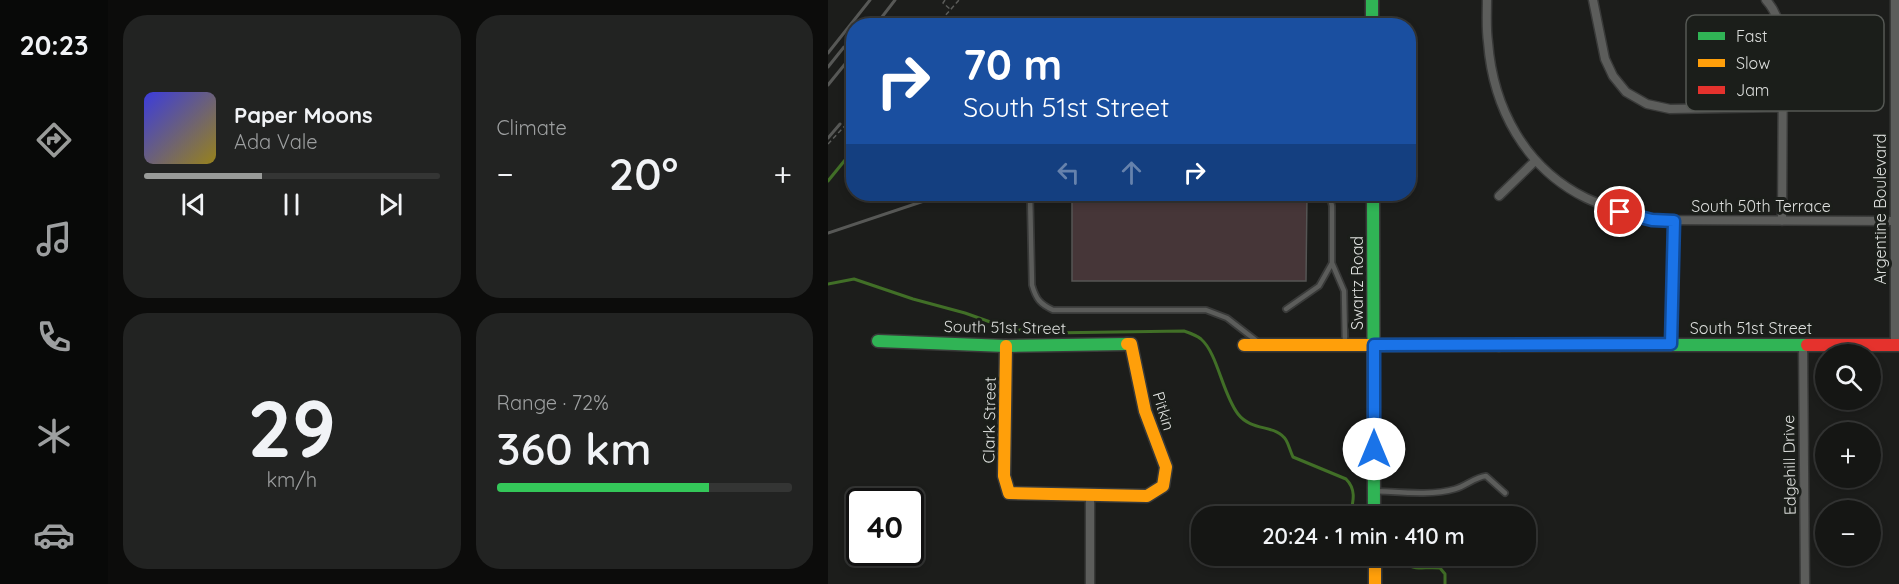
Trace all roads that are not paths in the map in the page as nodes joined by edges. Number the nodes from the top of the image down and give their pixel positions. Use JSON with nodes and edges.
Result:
{"nodes":[{"id":1,"x":1372,"y":0,"type":"edge"},
{"id":2,"x":1487,"y":0,"type":"edge"},
{"id":3,"x":1593,"y":0,"type":"edge"},
{"id":4,"x":1766,"y":0,"type":"edge"},
{"id":5,"x":1895,"y":0,"type":"edge"},
{"id":6,"x":1776,"y":15,"type":"edge"},
{"id":7,"x":1372,"y":18,"type":"edge"},
{"id":8,"x":1686,"y":109,"type":"edge"},
{"id":9,"x":1782,"y":111,"type":"edge"},
{"id":10,"x":1535,"y":161,"type":"junction"},
{"id":11,"x":1499,"y":196,"type":"dead end"},
{"id":12,"x":1030,"y":201,"type":"edge"},
{"id":13,"x":1331,"y":201,"type":"edge"},
{"id":14,"x":1373,"y":201,"type":"edge"},
{"id":15,"x":1674,"y":221,"type":"junction"},
{"id":16,"x":1782,"y":221,"type":"junction"},
{"id":17,"x":1895,"y":221,"type":"junction"},
{"id":18,"x":1332,"y":263,"type":"junction"},
{"id":19,"x":1286,"y":309,"type":"dead end"},
{"id":20,"x":878,"y":340,"type":"dead end"},
{"id":21,"x":1131,"y":344,"type":"joint"},
{"id":22,"x":1671,"y":344,"type":"junction"},
{"id":23,"x":1244,"y":345,"type":"dead end"},
{"id":24,"x":1345,"y":345,"type":"junction"},
{"id":25,"x":1374,"y":345,"type":"junction"},
{"id":26,"x":1803,"y":345,"type":"junction"},
{"id":27,"x":1897,"y":345,"type":"edge"},
{"id":28,"x":1006,"y":346,"type":"junction"},
{"id":29,"x":1263,"y":346,"type":"junction"},
{"id":30,"x":1374,"y":491,"type":"junction"},
{"id":31,"x":1505,"y":493,"type":"dead end"},
{"id":32,"x":1090,"y":495,"type":"junction"},
{"id":33,"x":1374,"y":506,"type":"edge"},
{"id":34,"x":1375,"y":566,"type":"edge"},
{"id":35,"x":1090,"y":584,"type":"edge"},
{"id":36,"x":1375,"y":584,"type":"edge"},
{"id":37,"x":1805,"y":584,"type":"edge"}],
"edges":[{"from":1,"to":7,"type":"street"},
{"from":2,"to":10,"type":"street","name":"South 50th Terrace"},
{"from":3,"to":8,"type":"street"},
{"from":4,"to":6,"type":"street"},
{"from":5,"to":17,"type":"street","name":"Argentine Boulevard"},
{"from":9,"to":16,"type":"street"},
{"from":10,"to":11,"type":"street"},
{"from":10,"to":15,"type":"street","name":"South 50th Terrace"},
{"from":12,"to":29,"type":"lane"},
{"from":13,"to":18,"type":"lane"},
{"from":14,"to":25,"type":"street","name":"Swartz Road"},
{"from":15,"to":16,"type":"street","name":"South 50th Terrace"},
{"from":15,"to":22,"type":"street"},
{"from":16,"to":17,"type":"street","name":"South 50th Terrace"},
{"from":17,"to":27,"type":"street","name":"Argentine Boulevard"},
{"from":18,"to":19,"type":"lane"},
{"from":18,"to":24,"type":"lane"},
{"from":20,"to":28,"type":"street","name":"South 51st Street"},
{"from":21,"to":28,"type":"street","name":"South 51st Street"},
{"from":21,"to":32,"type":"street","name":"Pitkin"},
{"from":22,"to":25,"type":"street","name":"South 51st Street"},
{"from":22,"to":26,"type":"street","name":"South 51st Street"},
{"from":23,"to":29,"type":"street","name":"South 51st Street"},
{"from":24,"to":25,"type":"street","name":"South 51st Street"},
{"from":24,"to":29,"type":"street","name":"South 51st Street"},
{"from":25,"to":30,"type":"street","name":"Swartz Road"},
{"from":26,"to":27,"type":"street","name":"South 51st Street"},
{"from":26,"to":37,"type":"street","name":"Edgehill Drive"},
{"from":28,"to":32,"type":"street","name":"Clark Street"},
{"from":30,"to":31,"type":"lane"},
{"from":30,"to":33,"type":"street","name":"Swartz Road"},
{"from":32,"to":35,"type":"street"},
{"from":34,"to":36,"type":"street"}]}
